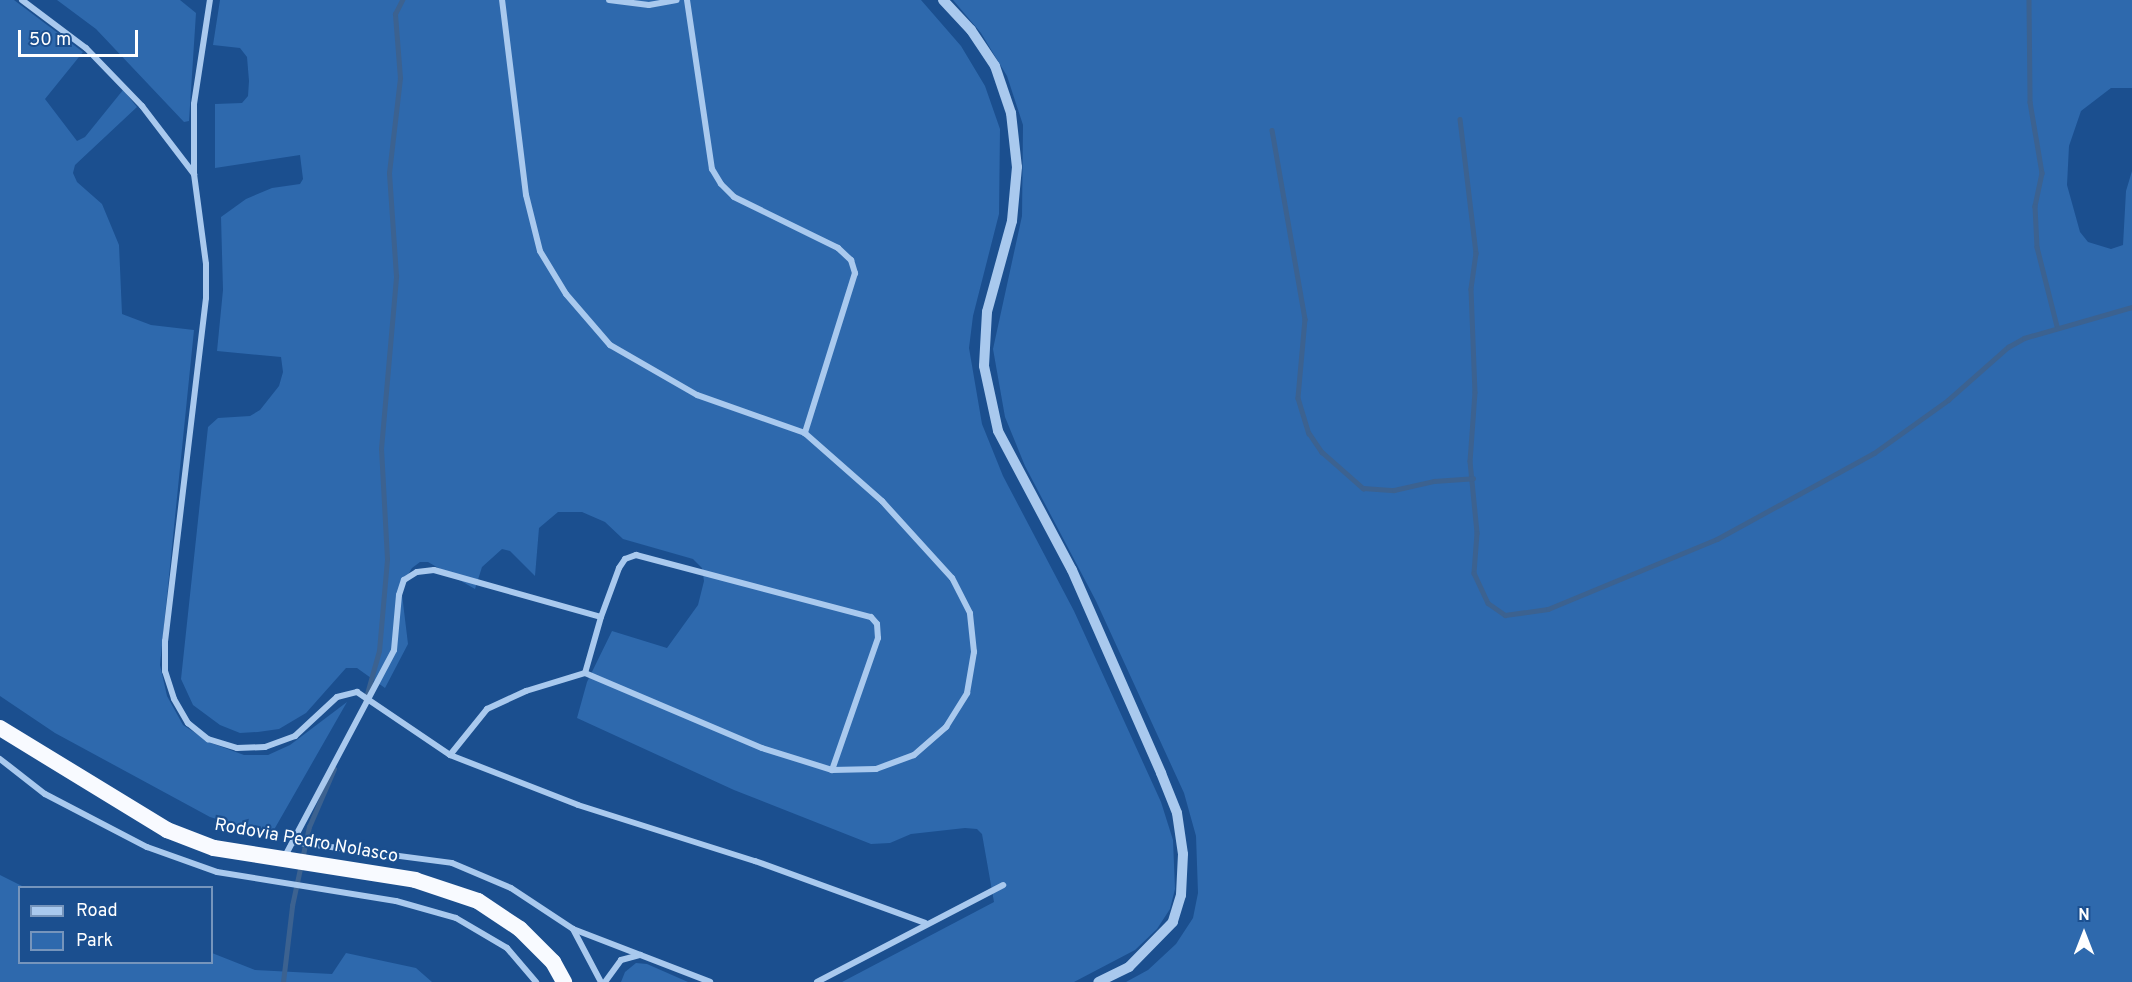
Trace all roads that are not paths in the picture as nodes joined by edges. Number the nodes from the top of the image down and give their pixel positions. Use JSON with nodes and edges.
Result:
{"nodes":[{"id":1,"x":22,"y":0,"type":"edge"},
{"id":2,"x":210,"y":0,"type":"edge"},
{"id":3,"x":502,"y":0,"type":"edge"},
{"id":4,"x":609,"y":0,"type":"edge"},
{"id":5,"x":677,"y":0,"type":"edge"},
{"id":6,"x":687,"y":0,"type":"edge"},
{"id":7,"x":943,"y":0,"type":"edge"},
{"id":8,"x":194,"y":174,"type":"junction"},
{"id":9,"x":806,"y":433,"type":"junction"},
{"id":10,"x":601,"y":617,"type":"junction"},
{"id":11,"x":585,"y":673,"type":"junction"},
{"id":12,"x":368,"y":697,"type":"junction"},
{"id":13,"x":0,"y":728,"type":"edge"},
{"id":14,"x":450,"y":755,"type":"junction"},
{"id":15,"x":0,"y":759,"type":"edge"},
{"id":16,"x":832,"y":770,"type":"junction"},
{"id":17,"x":293,"y":842,"type":"junction"},
{"id":18,"x":282,"y":861,"type":"junction"},
{"id":19,"x":1003,"y":885,"type":"dead end"},
{"id":20,"x":925,"y":923,"type":"junction"},
{"id":21,"x":573,"y":929,"type":"junction"},
{"id":22,"x":641,"y":955,"type":"junction"},
{"id":23,"x":536,"y":982,"type":"edge"},
{"id":24,"x":564,"y":982,"type":"edge"},
{"id":25,"x":603,"y":982,"type":"edge"},
{"id":26,"x":710,"y":982,"type":"edge"},
{"id":27,"x":817,"y":982,"type":"edge"},
{"id":28,"x":1098,"y":982,"type":"edge"}],
"edges":[{"from":1,"to":8,"type":"street"},
{"from":2,"to":8,"type":"street"},
{"from":3,"to":9,"type":"street"},
{"from":4,"to":5,"type":"street"},
{"from":6,"to":9,"type":"street"},
{"from":7,"to":28,"type":"street"},
{"from":8,"to":12,"type":"street"},
{"from":9,"to":16,"type":"street"},
{"from":10,"to":11,"type":"street"},
{"from":10,"to":12,"type":"street"},
{"from":10,"to":16,"type":"street"},
{"from":11,"to":14,"type":"street"},
{"from":11,"to":16,"type":"street"},
{"from":12,"to":14,"type":"street"},
{"from":12,"to":17,"type":"street"},
{"from":13,"to":18,"type":"highway","name":"Rodovia Pedro Nolasco"},
{"from":14,"to":20,"type":"street"},
{"from":15,"to":23,"type":"street"},
{"from":17,"to":18,"type":"street"},
{"from":17,"to":21,"type":"street"},
{"from":18,"to":24,"type":"highway","name":"Rodovia Pedro Nolasco"},
{"from":19,"to":20,"type":"street"},
{"from":20,"to":27,"type":"street"},
{"from":21,"to":22,"type":"street"},
{"from":21,"to":25,"type":"street"},
{"from":22,"to":25,"type":"street"},
{"from":22,"to":26,"type":"street"}]}
